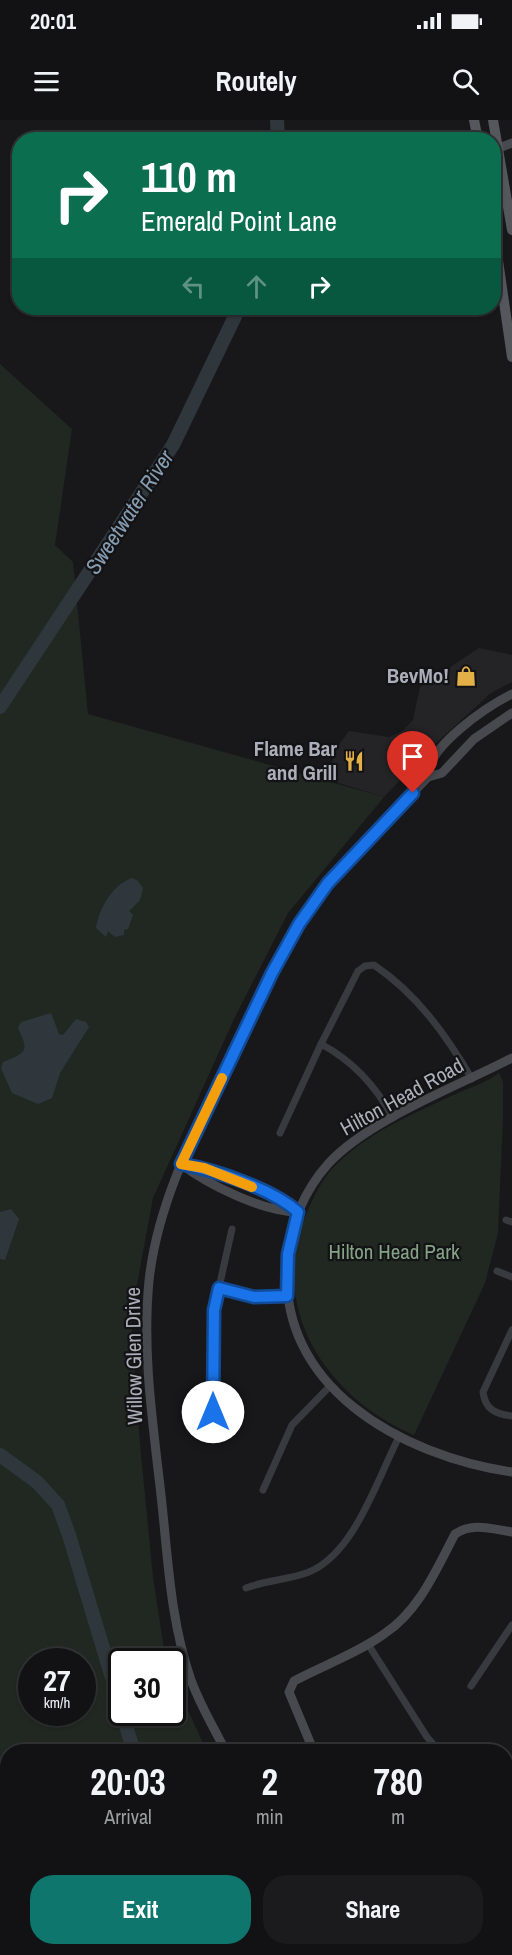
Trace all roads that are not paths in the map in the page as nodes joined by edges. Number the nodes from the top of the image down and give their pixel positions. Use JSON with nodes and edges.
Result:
{"nodes":[{"id":1,"x":501,"y":175,"type":"edge"},
{"id":2,"x":512,"y":230,"type":"edge"},
{"id":3,"x":501,"y":281,"type":"edge"},
{"id":4,"x":512,"y":357,"type":"edge"},
{"id":5,"x":512,"y":694,"type":"edge"},
{"id":6,"x":512,"y":713,"type":"edge"},
{"id":7,"x":428,"y":777,"type":"junction"},
{"id":8,"x":321,"y":1044,"type":"junction"},
{"id":9,"x":512,"y":1058,"type":"edge"},
{"id":10,"x":472,"y":1079,"type":"junction"},
{"id":11,"x":393,"y":1118,"type":"junction"},
{"id":12,"x":280,"y":1133,"type":"dead end"},
{"id":13,"x":181,"y":1164,"type":"junction"},
{"id":14,"x":298,"y":1212,"type":"junction"},
{"id":15,"x":232,"y":1229,"type":"dead end"},
{"id":16,"x":497,"y":1271,"type":"dead end"},
{"id":17,"x":512,"y":1277,"type":"edge"},
{"id":18,"x":219,"y":1288,"type":"junction"},
{"id":19,"x":287,"y":1296,"type":"junction"},
{"id":20,"x":512,"y":1330,"type":"edge"},
{"id":21,"x":330,"y":1386,"type":"junction"},
{"id":22,"x":512,"y":1416,"type":"edge"},
{"id":23,"x":216,"y":1425,"type":"dead end"},
{"id":24,"x":399,"y":1437,"type":"junction"},
{"id":25,"x":512,"y":1472,"type":"edge"},
{"id":26,"x":264,"y":1490,"type":"dead end"},
{"id":27,"x":512,"y":1532,"type":"edge"},
{"id":28,"x":246,"y":1588,"type":"dead end"},
{"id":29,"x":512,"y":1625,"type":"edge"},
{"id":30,"x":368,"y":1644,"type":"junction"},
{"id":31,"x":471,"y":1686,"type":"dead end"},
{"id":32,"x":222,"y":1744,"type":"edge"},
{"id":33,"x":310,"y":1744,"type":"edge"},
{"id":34,"x":433,"y":1744,"type":"edge"}],
"edges":[{"from":1,"to":2,"type":"main road"},
{"from":3,"to":4,"type":"main road"},
{"from":5,"to":7,"type":"main road","name":"Willow Glen Drive"},
{"from":6,"to":7,"type":"main road","name":"Willow Glen Drive"},
{"from":7,"to":13,"type":"main road","name":"Willow Glen Drive"},
{"from":8,"to":10,"type":"street"},
{"from":8,"to":11,"type":"street"},
{"from":8,"to":12,"type":"street"},
{"from":9,"to":10,"type":"main road","name":"Hilton Head Road"},
{"from":10,"to":11,"type":"main road","name":"Hilton Head Road"},
{"from":11,"to":14,"type":"main road","name":"Hilton Head Road"},
{"from":13,"to":14,"type":"main road"},
{"from":13,"to":32,"type":"main road","name":"Willow Glen Drive"},
{"from":14,"to":19,"type":"main road","name":"Hilton Head Road"},
{"from":15,"to":18,"type":"street"},
{"from":16,"to":17,"type":"street"},
{"from":18,"to":19,"type":"street"},
{"from":18,"to":23,"type":"street"},
{"from":19,"to":21,"type":"main road","name":"Hilton Head Road"},
{"from":20,"to":22,"type":"street"},
{"from":21,"to":24,"type":"main road","name":"Hilton Head Road"},
{"from":21,"to":26,"type":"street"},
{"from":24,"to":25,"type":"main road","name":"Hilton Head Road"},
{"from":24,"to":28,"type":"street"},
{"from":27,"to":30,"type":"main road"},
{"from":29,"to":31,"type":"street"},
{"from":30,"to":33,"type":"main road"},
{"from":30,"to":34,"type":"street"}]}
